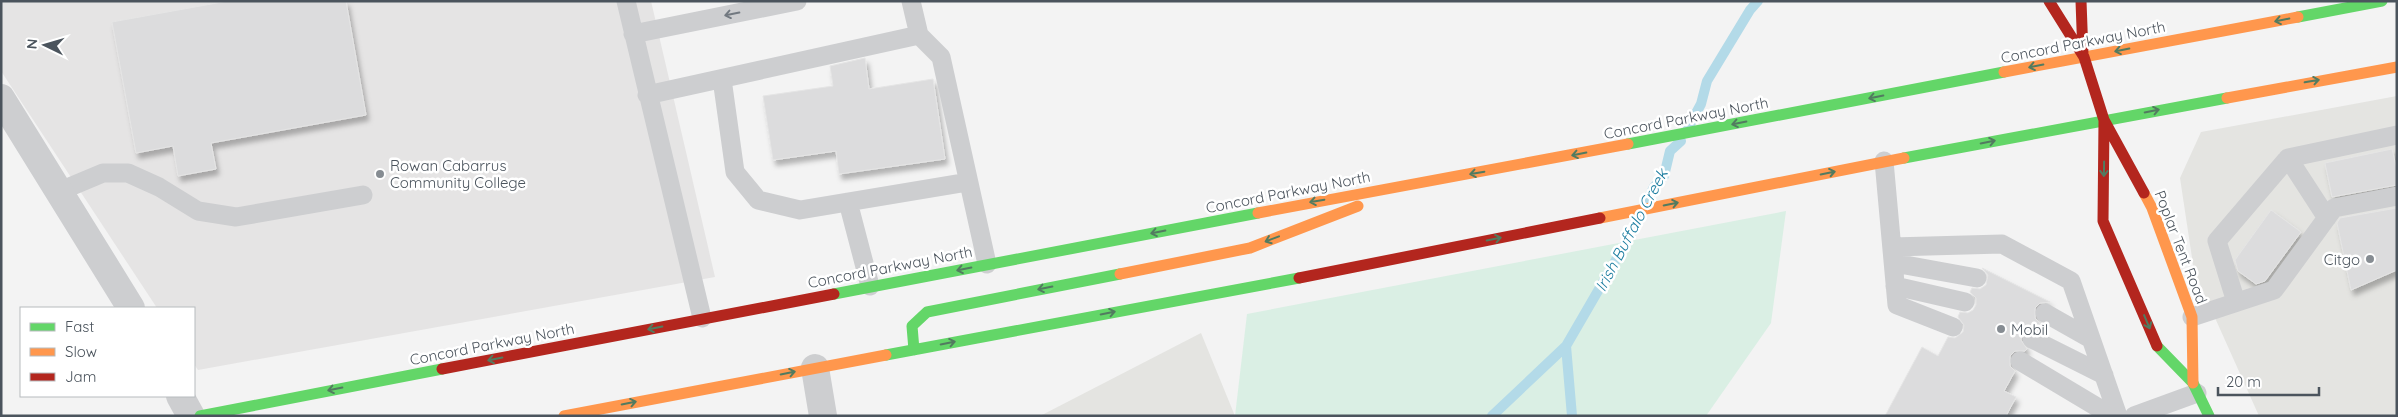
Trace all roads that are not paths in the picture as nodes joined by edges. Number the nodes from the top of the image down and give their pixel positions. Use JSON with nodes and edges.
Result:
{"nodes":[{"id":1,"x":626,"y":1,"type":"edge"},
{"id":2,"x":798,"y":1,"type":"edge"},
{"id":3,"x":912,"y":1,"type":"edge"},
{"id":4,"x":2048,"y":1,"type":"edge"},
{"id":5,"x":2081,"y":1,"type":"edge"},
{"id":6,"x":2382,"y":1,"type":"edge"},
{"id":7,"x":2310,"y":8,"type":"edge"},
{"id":8,"x":634,"y":34,"type":"junction"},
{"id":9,"x":919,"y":35,"type":"junction"},
{"id":10,"x":2084,"y":57,"type":"junction"},
{"id":11,"x":2397,"y":68,"type":"edge"},
{"id":12,"x":722,"y":78,"type":"junction"},
{"id":13,"x":647,"y":95,"type":"junction"},
{"id":14,"x":1,"y":98,"type":"edge"},
{"id":15,"x":2104,"y":120,"type":"junction"},
{"id":16,"x":2397,"y":135,"type":"edge"},
{"id":17,"x":2288,"y":158,"type":"junction"},
{"id":18,"x":1884,"y":161,"type":"junction"},
{"id":19,"x":968,"y":182,"type":"junction"},
{"id":20,"x":1416,"y":183,"type":"junction"},
{"id":21,"x":60,"y":191,"type":"junction"},
{"id":22,"x":363,"y":195,"type":"dead end"},
{"id":23,"x":2397,"y":196,"type":"edge"},
{"id":24,"x":848,"y":202,"type":"junction"},
{"id":25,"x":2327,"y":218,"type":"junction"},
{"id":26,"x":1893,"y":255,"type":"junction"},
{"id":27,"x":987,"y":264,"type":"junction"},
{"id":28,"x":1977,"y":278,"type":"dead end"},
{"id":29,"x":870,"y":286,"type":"junction"},
{"id":30,"x":1896,"y":286,"type":"junction"},
{"id":31,"x":1965,"y":302,"type":"dead end"},
{"id":32,"x":2236,"y":302,"type":"junction"},
{"id":33,"x":130,"y":307,"type":"edge"},
{"id":34,"x":2045,"y":313,"type":"dead end"},
{"id":35,"x":2192,"y":317,"type":"junction"},
{"id":36,"x":702,"y":318,"type":"junction"},
{"id":37,"x":1952,"y":328,"type":"dead end"},
{"id":38,"x":2032,"y":338,"type":"dead end"},
{"id":39,"x":2091,"y":339,"type":"junction"},
{"id":40,"x":914,"y":350,"type":"junction"},
{"id":41,"x":2020,"y":362,"type":"dead end"},
{"id":42,"x":815,"y":368,"type":"junction"},
{"id":43,"x":2104,"y":375,"type":"junction"},
{"id":44,"x":2195,"y":388,"type":"junction"},
{"id":45,"x":181,"y":397,"type":"edge"},
{"id":46,"x":606,"y":412,"type":"edge"},
{"id":47,"x":191,"y":416,"type":"edge"},
{"id":48,"x":200,"y":416,"type":"edge"},
{"id":49,"x":564,"y":416,"type":"edge"},
{"id":50,"x":823,"y":416,"type":"edge"},
{"id":51,"x":2112,"y":416,"type":"edge"},
{"id":52,"x":2118,"y":416,"type":"edge"},
{"id":53,"x":2134,"y":416,"type":"edge"},
{"id":54,"x":2209,"y":416,"type":"edge"}],
"edges":[{"from":1,"to":8,"type":"lane"},
{"from":2,"to":8,"type":"lane","one_way":true},
{"from":3,"to":9,"type":"lane"},
{"from":4,"to":10,"type":"main road"},
{"from":5,"to":10,"type":"main road"},
{"from":6,"to":7,"type":"main road","name":"Concord Parkway North"},
{"from":7,"to":10,"type":"main road","name":"Concord Parkway North","one_way":true},
{"from":8,"to":13,"type":"lane"},
{"from":9,"to":12,"type":"lane"},
{"from":9,"to":19,"type":"lane"},
{"from":10,"to":15,"type":"main road"},
{"from":10,"to":20,"type":"main road","name":"Concord Parkway North","one_way":true},
{"from":15,"to":11,"type":"main road","one_way":true},
{"from":12,"to":13,"type":"lane"},
{"from":12,"to":24,"type":"lane"},
{"from":13,"to":36,"type":"lane"},
{"from":14,"to":21,"type":"street"},
{"from":18,"to":15,"type":"main road","one_way":true},
{"from":15,"to":35,"type":"main road","name":"Poplar Tent Road"},
{"from":15,"to":44,"type":"main road","name":"Poplar Tent Road","one_way":true},
{"from":16,"to":17,"type":"lane"},
{"from":17,"to":25,"type":"lane"},
{"from":17,"to":32,"type":"lane"},
{"from":18,"to":26,"type":"lane"},
{"from":40,"to":18,"type":"main road","one_way":true},
{"from":19,"to":24,"type":"lane"},
{"from":19,"to":27,"type":"lane"},
{"from":20,"to":27,"type":"main road","name":"Concord Parkway North","one_way":true},
{"from":20,"to":40,"type":"main road","one_way":true},
{"from":21,"to":22,"type":"lane"},
{"from":21,"to":33,"type":"street"},
{"from":23,"to":25,"type":"lane"},
{"from":24,"to":29,"type":"lane"},
{"from":25,"to":32,"type":"lane"},
{"from":26,"to":28,"type":"lane"},
{"from":26,"to":30,"type":"lane"},
{"from":26,"to":39,"type":"lane"},
{"from":27,"to":29,"type":"main road","name":"Concord Parkway North","one_way":true},
{"from":29,"to":36,"type":"main road","name":"Concord Parkway North"},
{"from":30,"to":31,"type":"lane"},
{"from":30,"to":37,"type":"lane"},
{"from":32,"to":35,"type":"lane"},
{"from":34,"to":39,"type":"lane"},
{"from":35,"to":44,"type":"main road","name":"Poplar Tent Road"},
{"from":36,"to":48,"type":"main road","name":"Concord Parkway North","one_way":true},
{"from":38,"to":43,"type":"lane"},
{"from":39,"to":43,"type":"lane"},
{"from":40,"to":42,"type":"main road"},
{"from":41,"to":51,"type":"lane"},
{"from":46,"to":42,"type":"main road","one_way":true},
{"from":42,"to":50,"type":"street"},
{"from":43,"to":52,"type":"lane"},
{"from":44,"to":53,"type":"lane"},
{"from":44,"to":54,"type":"main road","name":"Poplar Tent Road"},
{"from":45,"to":47,"type":"street"},
{"from":46,"to":49,"type":"main road"}]}
